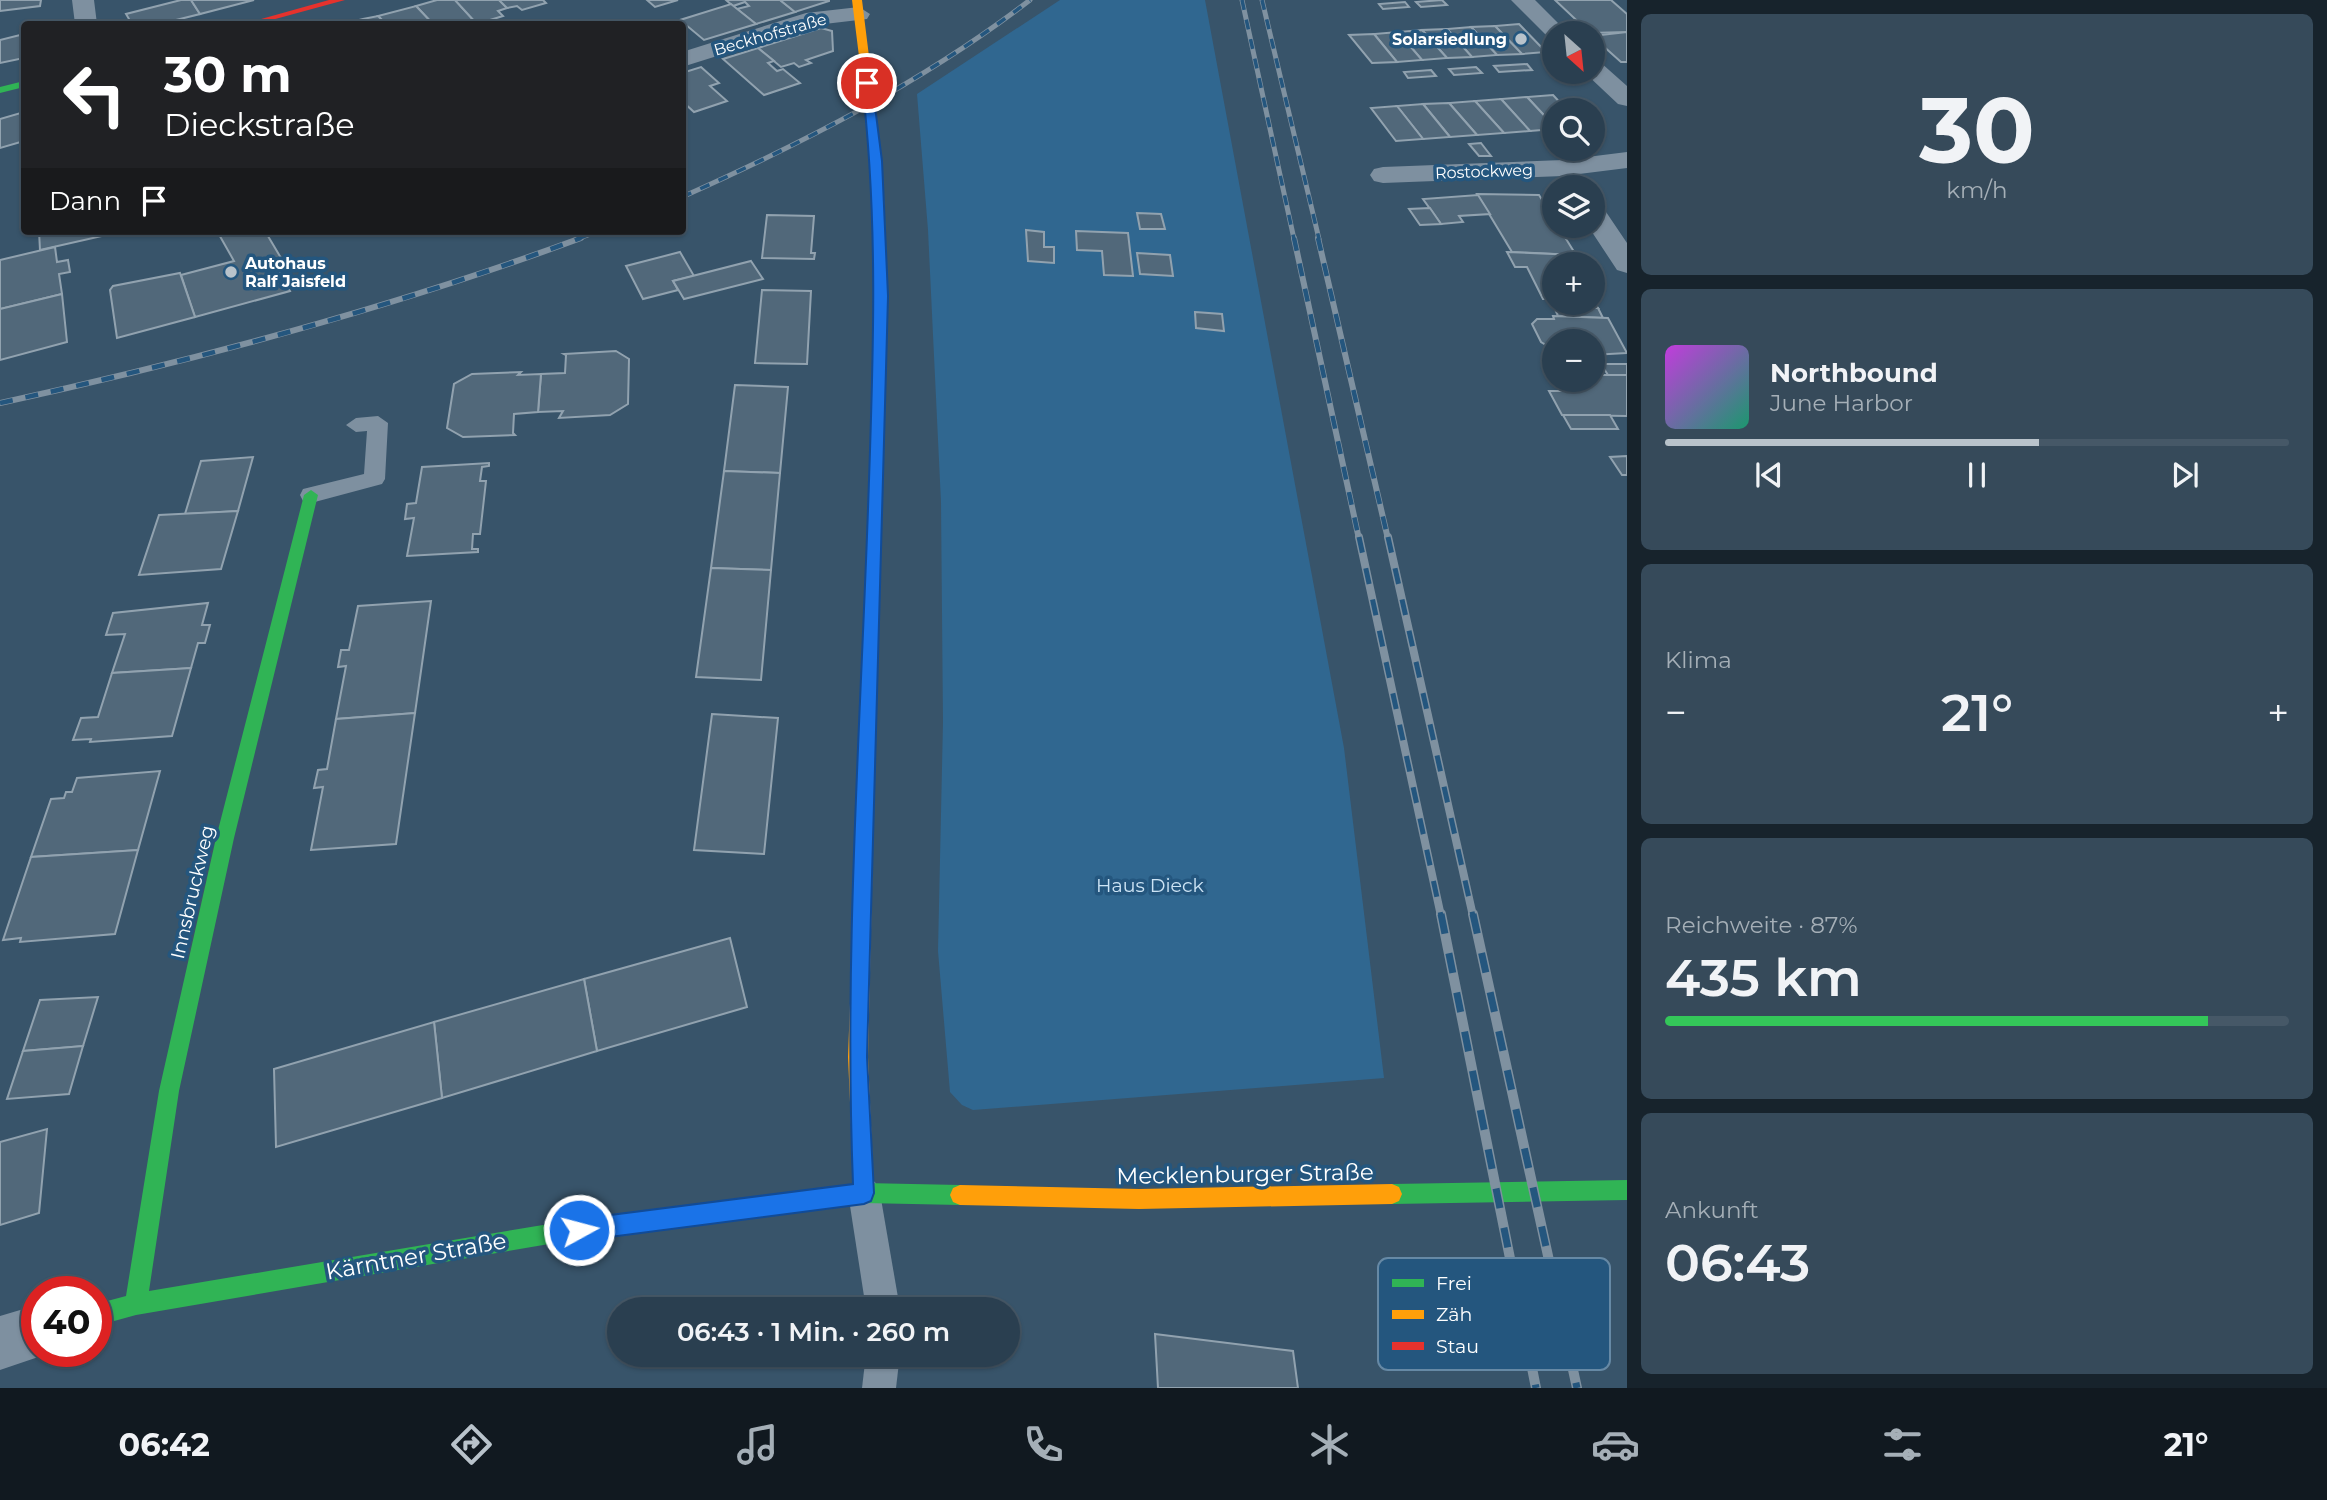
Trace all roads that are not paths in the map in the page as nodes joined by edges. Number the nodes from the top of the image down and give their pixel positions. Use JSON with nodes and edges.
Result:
{"nodes":[{"id":1,"x":83,"y":0,"type":"edge"},
{"id":2,"x":340,"y":0,"type":"edge"},
{"id":3,"x":1522,"y":0,"type":"edge"},
{"id":4,"x":858,"y":7,"type":"edge"},
{"id":5,"x":86,"y":21,"type":"edge"},
{"id":6,"x":260,"y":21,"type":"edge"},
{"id":7,"x":1544,"y":21,"type":"edge"},
{"id":8,"x":686,"y":59,"type":"edge"},
{"id":9,"x":1605,"y":79,"type":"edge"},
{"id":10,"x":21,"y":84,"type":"edge"},
{"id":11,"x":0,"y":90,"type":"edge"},
{"id":12,"x":1627,"y":99,"type":"edge"},
{"id":13,"x":1627,"y":160,"type":"edge"},
{"id":14,"x":1383,"y":175,"type":"dead end"},
{"id":15,"x":1577,"y":175,"type":"edge"},
{"id":16,"x":1542,"y":177,"type":"edge"},
{"id":17,"x":1605,"y":231,"type":"edge"},
{"id":18,"x":1627,"y":264,"type":"edge"},
{"id":19,"x":356,"y":425,"type":"dead end"},
{"id":20,"x":311,"y":495,"type":"joint"},
{"id":21,"x":1627,"y":1190,"type":"edge"},
{"id":22,"x":864,"y":1193,"type":"junction"},
{"id":23,"x":881,"y":1297,"type":"edge"},
{"id":24,"x":136,"y":1304,"type":"junction"},
{"id":25,"x":112,"y":1311,"type":"edge"},
{"id":26,"x":21,"y":1337,"type":"edge"},
{"id":27,"x":0,"y":1343,"type":"edge"},
{"id":28,"x":881,"y":1367,"type":"edge"},
{"id":29,"x":879,"y":1388,"type":"edge"}],
"edges":[{"from":1,"to":5,"type":"street"},
{"from":2,"to":6,"type":"street"},
{"from":3,"to":7,"type":"street"},
{"from":4,"to":8,"type":"street","name":"Beckhofstraße"},
{"from":4,"to":22,"type":"street"},
{"from":9,"to":12,"type":"street"},
{"from":10,"to":11,"type":"street"},
{"from":13,"to":15,"type":"street","name":"Rostockweg"},
{"from":14,"to":16,"type":"street","name":"Rostockweg"},
{"from":17,"to":18,"type":"street"},
{"from":19,"to":20,"type":"lane"},
{"from":20,"to":24,"type":"street","name":"Innsbruckweg"},
{"from":21,"to":22,"type":"street","name":"Mecklenburger Straße"},
{"from":22,"to":23,"type":"lane"},
{"from":22,"to":24,"type":"street","name":"Kärntner Straße"},
{"from":24,"to":25,"type":"street","name":"Kärntner Straße"},
{"from":26,"to":27,"type":"street"},
{"from":28,"to":29,"type":"lane"}]}
